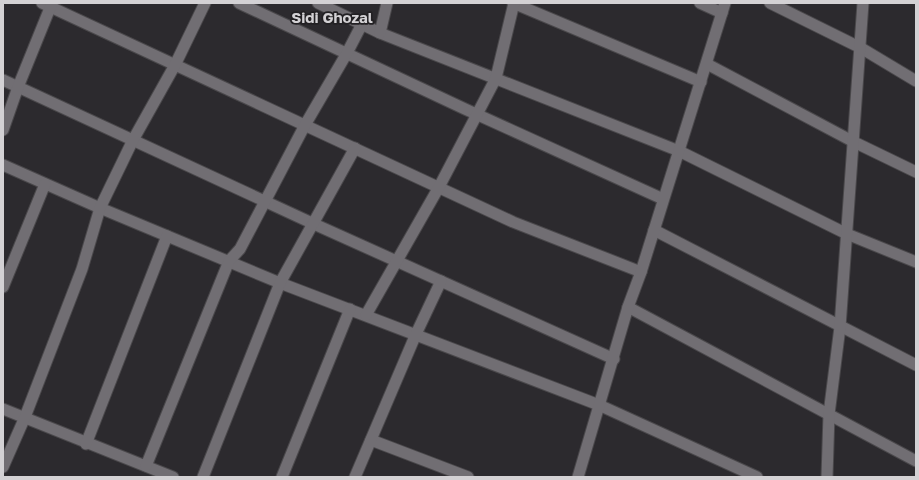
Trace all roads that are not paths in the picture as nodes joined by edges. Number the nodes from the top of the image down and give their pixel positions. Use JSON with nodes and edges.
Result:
{"nodes":[{"id":1,"x":205,"y":3,"type":"edge"},
{"id":2,"x":239,"y":3,"type":"edge"},
{"id":3,"x":318,"y":3,"type":"edge"},
{"id":4,"x":387,"y":3,"type":"edge"},
{"id":5,"x":514,"y":3,"type":"edge"},
{"id":6,"x":700,"y":3,"type":"edge"},
{"id":7,"x":770,"y":3,"type":"edge"},
{"id":8,"x":863,"y":3,"type":"edge"},
{"id":9,"x":48,"y":4,"type":"edge"},
{"id":10,"x":724,"y":8,"type":"edge"},
{"id":11,"x":362,"y":24,"type":"junction"},
{"id":12,"x":380,"y":33,"type":"junction"},
{"id":13,"x":861,"y":48,"type":"junction"},
{"id":14,"x":348,"y":53,"type":"junction"},
{"id":15,"x":707,"y":64,"type":"junction"},
{"id":16,"x":175,"y":65,"type":"junction"},
{"id":17,"x":496,"y":78,"type":"junction"},
{"id":18,"x":3,"y":80,"type":"edge"},
{"id":19,"x":916,"y":81,"type":"edge"},
{"id":20,"x":701,"y":82,"type":"junction"},
{"id":21,"x":18,"y":87,"type":"junction"},
{"id":22,"x":478,"y":115,"type":"junction"},
{"id":23,"x":305,"y":125,"type":"junction"},
{"id":24,"x":3,"y":130,"type":"edge"},
{"id":25,"x":133,"y":140,"type":"junction"},
{"id":26,"x":854,"y":142,"type":"junction"},
{"id":27,"x":355,"y":148,"type":"junction"},
{"id":28,"x":679,"y":151,"type":"junction"},
{"id":29,"x":3,"y":165,"type":"edge"},
{"id":30,"x":916,"y":172,"type":"edge"},
{"id":31,"x":45,"y":184,"type":"junction"},
{"id":32,"x":439,"y":188,"type":"junction"},
{"id":33,"x":663,"y":199,"type":"junction"},
{"id":34,"x":265,"y":202,"type":"junction"},
{"id":35,"x":100,"y":208,"type":"junction"},
{"id":36,"x":314,"y":224,"type":"junction"},
{"id":37,"x":654,"y":230,"type":"junction"},
{"id":38,"x":847,"y":234,"type":"junction"},
{"id":39,"x":167,"y":236,"type":"junction"},
{"id":40,"x":228,"y":261,"type":"junction"},
{"id":41,"x":397,"y":262,"type":"junction"},
{"id":42,"x":916,"y":262,"type":"edge"},
{"id":43,"x":641,"y":272,"type":"junction"},
{"id":44,"x":441,"y":281,"type":"junction"},
{"id":45,"x":280,"y":283,"type":"junction"},
{"id":46,"x":3,"y":287,"type":"edge"},
{"id":47,"x":628,"y":308,"type":"junction"},
{"id":48,"x":350,"y":309,"type":"junction"},
{"id":49,"x":366,"y":315,"type":"junction"},
{"id":50,"x":840,"y":327,"type":"junction"},
{"id":51,"x":416,"y":334,"type":"junction"},
{"id":52,"x":614,"y":359,"type":"junction"},
{"id":53,"x":916,"y":365,"type":"edge"},
{"id":54,"x":599,"y":405,"type":"junction"},
{"id":55,"x":3,"y":409,"type":"edge"},
{"id":56,"x":829,"y":414,"type":"junction"},
{"id":57,"x":24,"y":417,"type":"junction"},
{"id":58,"x":371,"y":440,"type":"junction"},
{"id":59,"x":86,"y":444,"type":"junction"},
{"id":60,"x":916,"y":460,"type":"edge"},
{"id":61,"x":146,"y":466,"type":"junction"},
{"id":62,"x":3,"y":467,"type":"edge"},
{"id":63,"x":173,"y":477,"type":"edge"},
{"id":64,"x":203,"y":477,"type":"edge"},
{"id":65,"x":282,"y":477,"type":"edge"},
{"id":66,"x":355,"y":477,"type":"edge"},
{"id":67,"x":468,"y":477,"type":"edge"},
{"id":68,"x":578,"y":477,"type":"edge"},
{"id":69,"x":757,"y":477,"type":"edge"},
{"id":70,"x":827,"y":477,"type":"edge"}],
"edges":[{"from":1,"to":16,"type":"street"},
{"from":2,"to":14,"type":"street"},
{"from":3,"to":11,"type":"street"},
{"from":4,"to":12,"type":"street"},
{"from":5,"to":17,"type":"street"},
{"from":5,"to":20,"type":"street"},
{"from":6,"to":10,"type":"street"},
{"from":7,"to":13,"type":"street"},
{"from":8,"to":13,"type":"street"},
{"from":9,"to":16,"type":"street"},
{"from":9,"to":21,"type":"street"},
{"from":10,"to":15,"type":"street"},
{"from":11,"to":12,"type":"street"},
{"from":11,"to":14,"type":"street"},
{"from":12,"to":17,"type":"street"},
{"from":13,"to":19,"type":"street"},
{"from":13,"to":26,"type":"street"},
{"from":14,"to":22,"type":"street"},
{"from":14,"to":23,"type":"street"},
{"from":15,"to":20,"type":"street"},
{"from":15,"to":26,"type":"street"},
{"from":16,"to":23,"type":"street"},
{"from":16,"to":25,"type":"street"},
{"from":17,"to":22,"type":"street"},
{"from":17,"to":28,"type":"street"},
{"from":18,"to":21,"type":"street"},
{"from":20,"to":28,"type":"street"},
{"from":21,"to":24,"type":"street"},
{"from":21,"to":25,"type":"street"},
{"from":22,"to":32,"type":"street"},
{"from":22,"to":33,"type":"street"},
{"from":23,"to":27,"type":"street"},
{"from":23,"to":34,"type":"street"},
{"from":25,"to":34,"type":"street"},
{"from":25,"to":35,"type":"street"},
{"from":26,"to":30,"type":"street"},
{"from":26,"to":38,"type":"street"},
{"from":27,"to":32,"type":"street"},
{"from":27,"to":36,"type":"street"},
{"from":28,"to":33,"type":"street"},
{"from":28,"to":38,"type":"street"},
{"from":29,"to":31,"type":"street"},
{"from":31,"to":35,"type":"street"},
{"from":31,"to":46,"type":"street"},
{"from":32,"to":41,"type":"street"},
{"from":32,"to":43,"type":"street"},
{"from":33,"to":37,"type":"street"},
{"from":34,"to":36,"type":"street"},
{"from":34,"to":40,"type":"street"},
{"from":35,"to":39,"type":"street"},
{"from":35,"to":57,"type":"street"},
{"from":36,"to":41,"type":"street"},
{"from":36,"to":45,"type":"street"},
{"from":37,"to":43,"type":"street"},
{"from":37,"to":50,"type":"street"},
{"from":38,"to":42,"type":"street"},
{"from":38,"to":50,"type":"street"},
{"from":39,"to":40,"type":"street"},
{"from":39,"to":59,"type":"street"},
{"from":40,"to":45,"type":"street"},
{"from":40,"to":61,"type":"street"},
{"from":41,"to":44,"type":"street"},
{"from":41,"to":49,"type":"street"},
{"from":43,"to":47,"type":"street"},
{"from":44,"to":51,"type":"street"},
{"from":44,"to":52,"type":"street"},
{"from":45,"to":48,"type":"street"},
{"from":45,"to":64,"type":"street"},
{"from":47,"to":52,"type":"street"},
{"from":47,"to":56,"type":"street"},
{"from":48,"to":49,"type":"street"},
{"from":48,"to":65,"type":"street"},
{"from":49,"to":51,"type":"street"},
{"from":50,"to":53,"type":"street"},
{"from":50,"to":56,"type":"street"},
{"from":51,"to":54,"type":"street"},
{"from":51,"to":58,"type":"street"},
{"from":52,"to":54,"type":"street"},
{"from":54,"to":68,"type":"street"},
{"from":54,"to":69,"type":"street"},
{"from":55,"to":57,"type":"street"},
{"from":56,"to":60,"type":"street"},
{"from":56,"to":70,"type":"street"},
{"from":57,"to":59,"type":"street"},
{"from":57,"to":62,"type":"street"},
{"from":58,"to":66,"type":"street"},
{"from":58,"to":67,"type":"street"},
{"from":59,"to":61,"type":"street"},
{"from":61,"to":63,"type":"street"}]}
